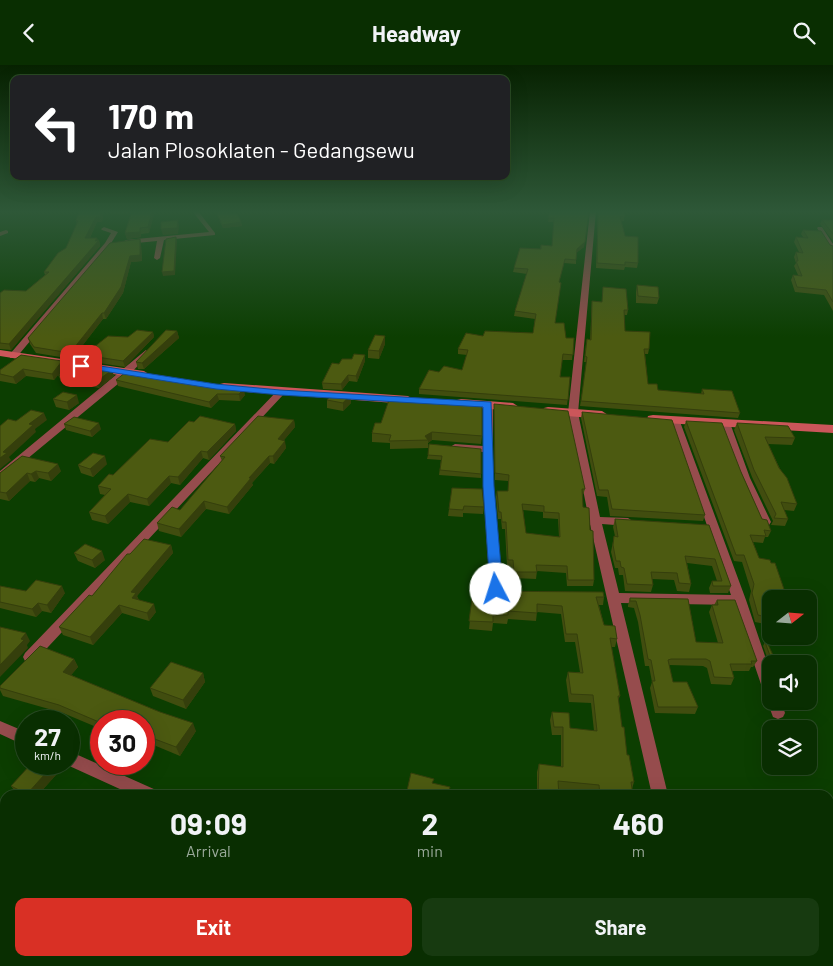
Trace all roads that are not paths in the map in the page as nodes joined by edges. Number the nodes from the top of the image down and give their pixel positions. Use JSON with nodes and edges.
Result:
{"nodes":[{"id":1,"x":100,"y":253,"type":"edge"},
{"id":2,"x":158,"y":253,"type":"edge"},
{"id":3,"x":589,"y":253,"type":"edge"},
{"id":4,"x":157,"y":258,"type":"dead end"},
{"id":5,"x":155,"y":344,"type":"edge"},
{"id":6,"x":0,"y":353,"type":"edge"},
{"id":7,"x":13,"y":356,"type":"junction"},
{"id":8,"x":127,"y":372,"type":"junction"},
{"id":9,"x":157,"y":377,"type":"edge"},
{"id":10,"x":216,"y":386,"type":"edge"},
{"id":11,"x":280,"y":393,"type":"junction"},
{"id":12,"x":419,"y":401,"type":"edge"},
{"id":13,"x":448,"y":402,"type":"edge"},
{"id":14,"x":488,"y":405,"type":"junction"},
{"id":15,"x":573,"y":413,"type":"junction"},
{"id":16,"x":610,"y":416,"type":"edge"},
{"id":17,"x":639,"y":418,"type":"edge"},
{"id":18,"x":676,"y":421,"type":"junction"},
{"id":19,"x":725,"y":423,"type":"junction"},
{"id":20,"x":833,"y":429,"type":"edge"},
{"id":21,"x":441,"y":446,"type":"edge"},
{"id":22,"x":488,"y":449,"type":"junction"},
{"id":23,"x":0,"y":476,"type":"edge"},
{"id":24,"x":595,"y":520,"type":"junction"},
{"id":25,"x":765,"y":522,"type":"edge"},
{"id":26,"x":645,"y":523,"type":"edge"},
{"id":27,"x":524,"y":594,"type":"edge"},
{"id":28,"x":609,"y":595,"type":"junction"},
{"id":29,"x":740,"y":600,"type":"junction"},
{"id":30,"x":762,"y":666,"type":"edge"},
{"id":31,"x":20,"y":668,"type":"edge"},
{"id":32,"x":0,"y":727,"type":"edge"},
{"id":33,"x":15,"y":734,"type":"edge"},
{"id":34,"x":80,"y":763,"type":"edge"},
{"id":35,"x":139,"y":790,"type":"edge"},
{"id":36,"x":659,"y":790,"type":"edge"}],
"edges":[{"from":1,"to":7,"type":"street"},
{"from":2,"to":4,"type":"street"},
{"from":3,"to":15,"type":"street"},
{"from":5,"to":8,"type":"street"},
{"from":6,"to":7,"type":"main road"},
{"from":7,"to":8,"type":"main road"},
{"from":8,"to":9,"type":"main road"},
{"from":8,"to":23,"type":"street"},
{"from":10,"to":11,"type":"main road"},
{"from":11,"to":12,"type":"main road"},
{"from":11,"to":31,"type":"street"},
{"from":13,"to":14,"type":"main road"},
{"from":14,"to":15,"type":"main road"},
{"from":14,"to":22,"type":"street"},
{"from":15,"to":16,"type":"main road"},
{"from":15,"to":24,"type":"street"},
{"from":17,"to":18,"type":"main road"},
{"from":18,"to":19,"type":"main road"},
{"from":18,"to":29,"type":"street"},
{"from":19,"to":20,"type":"main road"},
{"from":19,"to":25,"type":"street"},
{"from":21,"to":22,"type":"street"},
{"from":22,"to":27,"type":"street"},
{"from":24,"to":26,"type":"street"},
{"from":24,"to":28,"type":"street"},
{"from":28,"to":29,"type":"street"},
{"from":28,"to":36,"type":"street"},
{"from":29,"to":30,"type":"street"},
{"from":32,"to":33,"type":"street"},
{"from":34,"to":35,"type":"street"}]}
